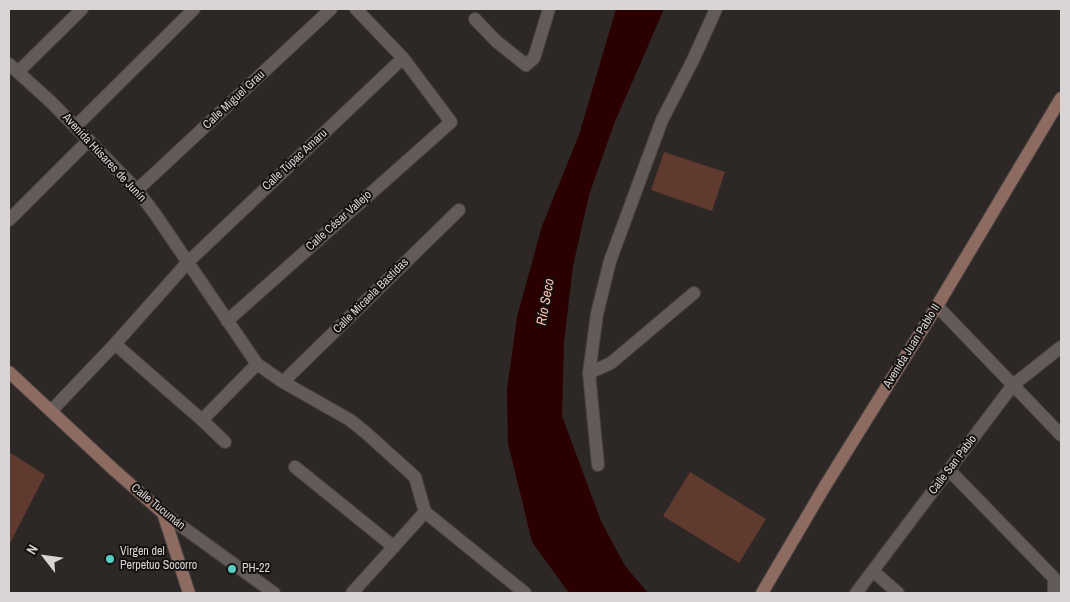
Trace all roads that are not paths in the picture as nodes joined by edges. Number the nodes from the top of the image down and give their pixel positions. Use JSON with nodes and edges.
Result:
{"nodes":[{"id":1,"x":82,"y":9,"type":"edge"},
{"id":2,"x":194,"y":9,"type":"edge"},
{"id":3,"x":331,"y":9,"type":"edge"},
{"id":4,"x":356,"y":9,"type":"edge"},
{"id":5,"x":548,"y":9,"type":"edge"},
{"id":6,"x":716,"y":9,"type":"edge"},
{"id":7,"x":475,"y":19,"type":"dead end"},
{"id":8,"x":403,"y":58,"type":"junction"},
{"id":9,"x":13,"y":68,"type":"edge"},
{"id":10,"x":1061,"y":98,"type":"edge"},
{"id":11,"x":75,"y":127,"type":"junction"},
{"id":12,"x":88,"y":140,"type":"junction"},
{"id":13,"x":137,"y":190,"type":"junction"},
{"id":14,"x":459,"y":210,"type":"dead end"},
{"id":15,"x":9,"y":220,"type":"edge"},
{"id":16,"x":188,"y":262,"type":"junction"},
{"id":17,"x":694,"y":293,"type":"dead end"},
{"id":18,"x":937,"y":306,"type":"junction"},
{"id":19,"x":227,"y":321,"type":"junction"},
{"id":20,"x":115,"y":344,"type":"junction"},
{"id":21,"x":1061,"y":347,"type":"edge"},
{"id":22,"x":257,"y":364,"type":"junction"},
{"id":23,"x":9,"y":372,"type":"edge"},
{"id":24,"x":589,"y":373,"type":"junction"},
{"id":25,"x":284,"y":382,"type":"junction"},
{"id":26,"x":1013,"y":385,"type":"junction"},
{"id":27,"x":51,"y":411,"type":"junction"},
{"id":28,"x":202,"y":420,"type":"junction"},
{"id":29,"x":1061,"y":435,"type":"edge"},
{"id":30,"x":225,"y":442,"type":"dead end"},
{"id":31,"x":598,"y":465,"type":"dead end"},
{"id":32,"x":295,"y":467,"type":"dead end"},
{"id":33,"x":949,"y":470,"type":"junction"},
{"id":34,"x":425,"y":512,"type":"junction"},
{"id":35,"x":163,"y":513,"type":"junction"},
{"id":36,"x":394,"y":547,"type":"junction"},
{"id":37,"x":873,"y":571,"type":"junction"},
{"id":38,"x":189,"y":593,"type":"edge"},
{"id":39,"x":274,"y":593,"type":"edge"},
{"id":40,"x":352,"y":593,"type":"edge"},
{"id":41,"x":525,"y":593,"type":"edge"},
{"id":42,"x":762,"y":593,"type":"edge"},
{"id":43,"x":856,"y":593,"type":"edge"},
{"id":44,"x":898,"y":593,"type":"edge"},
{"id":45,"x":1054,"y":593,"type":"edge"}],
"edges":[{"from":1,"to":9,"type":"street"},
{"from":2,"to":11,"type":"street"},
{"from":3,"to":13,"type":"street","name":"Calle Miguel Grau"},
{"from":4,"to":8,"type":"street"},
{"from":5,"to":7,"type":"street"},
{"from":6,"to":24,"type":"street"},
{"from":8,"to":16,"type":"street","name":"Calle Túpac Amaru"},
{"from":8,"to":19,"type":"street","name":"Calle César Vallejo"},
{"from":9,"to":11,"type":"street","name":"Avenida Húsares de Junín"},
{"from":10,"to":18,"type":"street","name":"Avenida Juan Pablo II"},
{"from":11,"to":12,"type":"street","name":"Avenida Húsares de Junín"},
{"from":12,"to":13,"type":"street","name":"Avenida Húsares de Junín"},
{"from":12,"to":15,"type":"street"},
{"from":13,"to":16,"type":"street","name":"Avenida Húsares de Junín"},
{"from":14,"to":25,"type":"street","name":"Calle Micaela Bastidas"},
{"from":16,"to":19,"type":"street","name":"Avenida Húsares de Junín"},
{"from":16,"to":20,"type":"street","name":"Calle Túpac Amaru"},
{"from":17,"to":24,"type":"street"},
{"from":18,"to":26,"type":"street"},
{"from":18,"to":42,"type":"street","name":"Avenida Juan Pablo II"},
{"from":19,"to":22,"type":"street","name":"Avenida Húsares de Junín"},
{"from":20,"to":27,"type":"street","name":"Calle Túpac Amaru"},
{"from":20,"to":28,"type":"street"},
{"from":21,"to":26,"type":"street","name":"Calle San Pablo"},
{"from":22,"to":25,"type":"street"},
{"from":22,"to":28,"type":"street"},
{"from":23,"to":27,"type":"street","name":"Calle Tucumán"},
{"from":24,"to":31,"type":"street"},
{"from":25,"to":34,"type":"street"},
{"from":26,"to":29,"type":"street"},
{"from":26,"to":33,"type":"street","name":"Calle San Pablo"},
{"from":27,"to":35,"type":"street","name":"Calle Tucumán"},
{"from":28,"to":30,"type":"street"},
{"from":32,"to":36,"type":"street"},
{"from":33,"to":37,"type":"street","name":"Calle San Pablo"},
{"from":33,"to":45,"type":"street"},
{"from":34,"to":36,"type":"street"},
{"from":34,"to":41,"type":"street"},
{"from":35,"to":38,"type":"street"},
{"from":35,"to":39,"type":"street","name":"Calle Tucumán"},
{"from":36,"to":40,"type":"street"},
{"from":37,"to":43,"type":"street","name":"Calle San Pablo"},
{"from":37,"to":44,"type":"street"}]}
